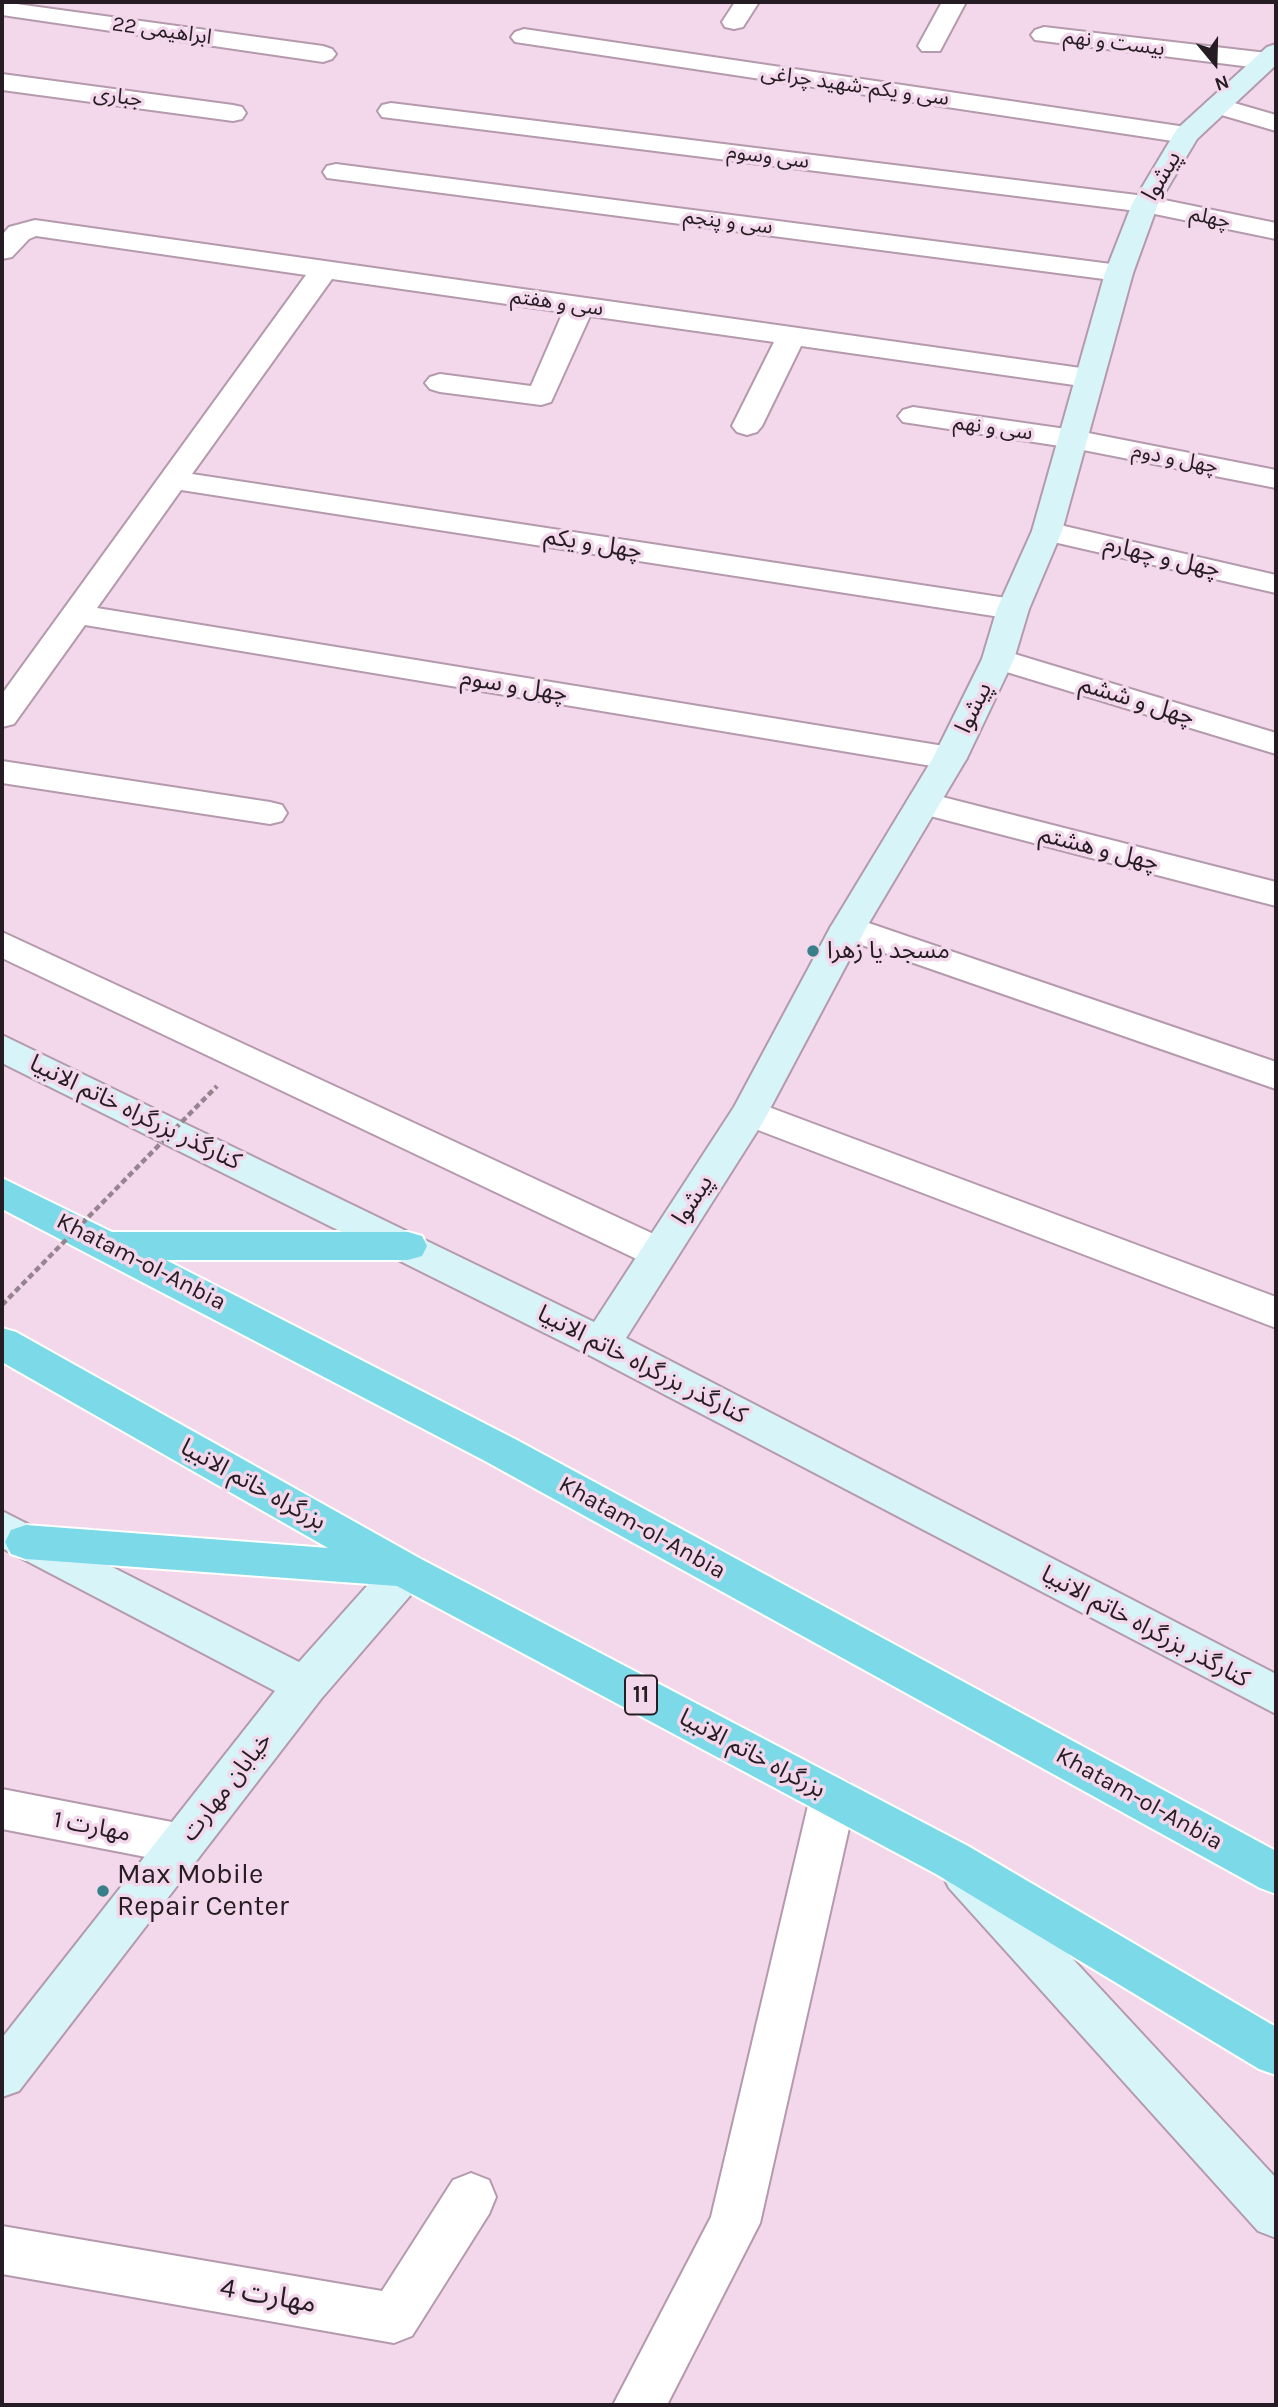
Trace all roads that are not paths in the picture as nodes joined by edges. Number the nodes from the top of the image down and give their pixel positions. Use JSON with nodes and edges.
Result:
{"nodes":[{"id":1,"x":954,"y":2,"type":"edge"},
{"id":2,"x":2,"y":8,"type":"edge"},
{"id":3,"x":1044,"y":34,"type":"dead end"},
{"id":4,"x":524,"y":37,"type":"dead end"},
{"id":5,"x":930,"y":46,"type":"dead end"},
{"id":6,"x":323,"y":54,"type":"dead end"},
{"id":7,"x":1272,"y":56,"type":"edge"},
{"id":8,"x":2,"y":82,"type":"edge"},
{"id":9,"x":1217,"y":106,"type":"junction"},
{"id":10,"x":391,"y":111,"type":"dead end"},
{"id":11,"x":233,"y":113,"type":"dead end"},
{"id":12,"x":1276,"y":123,"type":"edge"},
{"id":13,"x":1186,"y":135,"type":"junction"},
{"id":14,"x":336,"y":172,"type":"dead end"},
{"id":15,"x":1145,"y":204,"type":"junction"},
{"id":16,"x":1276,"y":231,"type":"edge"},
{"id":17,"x":2,"y":251,"type":"edge"},
{"id":18,"x":324,"y":270,"type":"junction"},
{"id":19,"x":1119,"y":273,"type":"junction"},
{"id":20,"x":580,"y":306,"type":"junction"},
{"id":21,"x":791,"y":336,"type":"junction"},
{"id":22,"x":1088,"y":378,"type":"junction"},
{"id":23,"x":440,"y":383,"type":"dead end"},
{"id":24,"x":913,"y":416,"type":"dead end"},
{"id":25,"x":747,"y":426,"type":"dead end"},
{"id":26,"x":1073,"y":439,"type":"junction"},
{"id":27,"x":1276,"y":479,"type":"edge"},
{"id":28,"x":173,"y":480,"type":"junction"},
{"id":29,"x":1047,"y":531,"type":"junction"},
{"id":30,"x":1276,"y":584,"type":"edge"},
{"id":31,"x":1013,"y":609,"type":"junction"},
{"id":32,"x":77,"y":614,"type":"junction"},
{"id":33,"x":998,"y":659,"type":"junction"},
{"id":34,"x":2,"y":717,"type":"edge"},
{"id":35,"x":1276,"y":744,"type":"edge"},
{"id":36,"x":950,"y":758,"type":"junction"},
{"id":37,"x":2,"y":772,"type":"edge"},
{"id":38,"x":923,"y":803,"type":"junction"},
{"id":39,"x":270,"y":813,"type":"dead end"},
{"id":40,"x":1276,"y":894,"type":"edge"},
{"id":41,"x":848,"y":928,"type":"junction"},
{"id":42,"x":2,"y":944,"type":"edge"},
{"id":43,"x":2,"y":1048,"type":"edge"},
{"id":44,"x":1276,"y":1076,"type":"edge"},
{"id":45,"x":750,"y":1113,"type":"junction"},
{"id":46,"x":2,"y":1192,"type":"edge"},
{"id":47,"x":110,"y":1245,"type":"junction"},
{"id":48,"x":408,"y":1246,"type":"junction"},
{"id":49,"x":659,"y":1254,"type":"junction"},
{"id":50,"x":1276,"y":1313,"type":"edge"},
{"id":51,"x":2,"y":1343,"type":"edge"},
{"id":52,"x":601,"y":1343,"type":"junction"},
{"id":53,"x":14,"y":1535,"type":"edge"},
{"id":54,"x":406,"y":1571,"type":"junction"},
{"id":55,"x":305,"y":1686,"type":"junction"},
{"id":56,"x":1276,"y":1695,"type":"edge"},
{"id":57,"x":833,"y":1797,"type":"junction"},
{"id":58,"x":2,"y":1809,"type":"edge"},
{"id":59,"x":182,"y":1844,"type":"junction"},
{"id":60,"x":952,"y":1860,"type":"junction"},
{"id":61,"x":1276,"y":1874,"type":"edge"},
{"id":62,"x":1276,"y":2053,"type":"edge"},
{"id":63,"x":2,"y":2075,"type":"edge"},
{"id":64,"x":471,"y":2197,"type":"dead end"},
{"id":65,"x":1276,"y":2214,"type":"edge"},
{"id":66,"x":2,"y":2250,"type":"edge"},
{"id":67,"x":639,"y":2405,"type":"edge"}],
"edges":[{"from":1,"to":5,"type":"street"},
{"from":2,"to":6,"type":"street","name":"ابراهیمی 22"},
{"from":3,"to":7,"type":"street","name":"بیست و نهم"},
{"from":4,"to":13,"type":"street","name":"سی و یکم-شهید چراغی"},
{"from":7,"to":9,"type":"street","name":"پیشوا"},
{"from":8,"to":11,"type":"street","name":"جباری"},
{"from":9,"to":12,"type":"street"},
{"from":9,"to":13,"type":"street","name":"پیشوا"},
{"from":10,"to":15,"type":"street","name":"سی وسوم"},
{"from":13,"to":15,"type":"street","name":"پیشوا"},
{"from":14,"to":19,"type":"street","name":"سی و پنجم"},
{"from":15,"to":16,"type":"street","name":"چهلم"},
{"from":15,"to":19,"type":"street","name":"پیشوا"},
{"from":17,"to":18,"type":"street","name":"سی و هفتم"},
{"from":18,"to":20,"type":"street","name":"سی و هفتم"},
{"from":18,"to":28,"type":"street"},
{"from":19,"to":22,"type":"street","name":"پیشوا"},
{"from":20,"to":21,"type":"street","name":"سی و هفتم"},
{"from":20,"to":23,"type":"street"},
{"from":21,"to":22,"type":"street","name":"سی و هفتم"},
{"from":21,"to":25,"type":"street"},
{"from":22,"to":26,"type":"street","name":"پیشوا"},
{"from":24,"to":26,"type":"street","name":"سی و نهم"},
{"from":26,"to":27,"type":"street","name":"چهل و دوم"},
{"from":26,"to":29,"type":"street","name":"پیشوا"},
{"from":28,"to":31,"type":"street","name":"چهل و یکم"},
{"from":28,"to":32,"type":"street"},
{"from":29,"to":30,"type":"street","name":"چهل و چهارم"},
{"from":29,"to":31,"type":"street","name":"پیشوا"},
{"from":31,"to":33,"type":"street","name":"پیشوا"},
{"from":32,"to":34,"type":"street"},
{"from":32,"to":36,"type":"street","name":"چهل و سوم"},
{"from":33,"to":35,"type":"street","name":"چهل و ششم"},
{"from":33,"to":36,"type":"street","name":"پیشوا"},
{"from":36,"to":38,"type":"street","name":"پیشوا"},
{"from":37,"to":39,"type":"street"},
{"from":38,"to":40,"type":"street","name":"چهل و هشتم"},
{"from":38,"to":41,"type":"street","name":"پیشوا"},
{"from":41,"to":44,"type":"street"},
{"from":41,"to":45,"type":"street","name":"پیشوا"},
{"from":42,"to":49,"type":"street"},
{"from":43,"to":48,"type":"street","name":"کنارگذر بزرگراه خاتم الانبیا"},
{"from":45,"to":49,"type":"street","name":"پیشوا"},
{"from":45,"to":50,"type":"street"},
{"from":46,"to":47,"type":"highway","name":"Khatam-ol-Anbia"},
{"from":47,"to":48,"type":"highway"},
{"from":47,"to":61,"type":"highway","name":"Khatam-ol-Anbia"},
{"from":48,"to":52,"type":"street","name":"کنارگذر بزرگراه خاتم الانبیا"},
{"from":49,"to":52,"type":"street","name":"پیشوا"},
{"from":51,"to":54,"type":"highway","name":"بزرگراه خاتم الانبیا","number":"11"},
{"from":52,"to":56,"type":"street","name":"کنارگذر بزرگراه خاتم الانبیا"},
{"from":53,"to":54,"type":"highway"},
{"from":53,"to":55,"type":"street"},
{"from":54,"to":55,"type":"street","name":"خیابان مهارت"},
{"from":54,"to":57,"type":"highway","name":"بزرگراه خاتم الانبیا","number":"11"},
{"from":55,"to":59,"type":"street","name":"خیابان مهارت"},
{"from":57,"to":60,"type":"highway","name":"بزرگراه خاتم الانبیا","number":"11"},
{"from":57,"to":67,"type":"street"},
{"from":58,"to":59,"type":"street","name":"مهارت 1"},
{"from":59,"to":63,"type":"street","name":"خیابان مهارت"},
{"from":60,"to":62,"type":"highway","name":"بزرگراه خاتم الانبیا","number":"11"},
{"from":60,"to":65,"type":"street"},
{"from":64,"to":66,"type":"street","name":"مهارت 4"}]}
